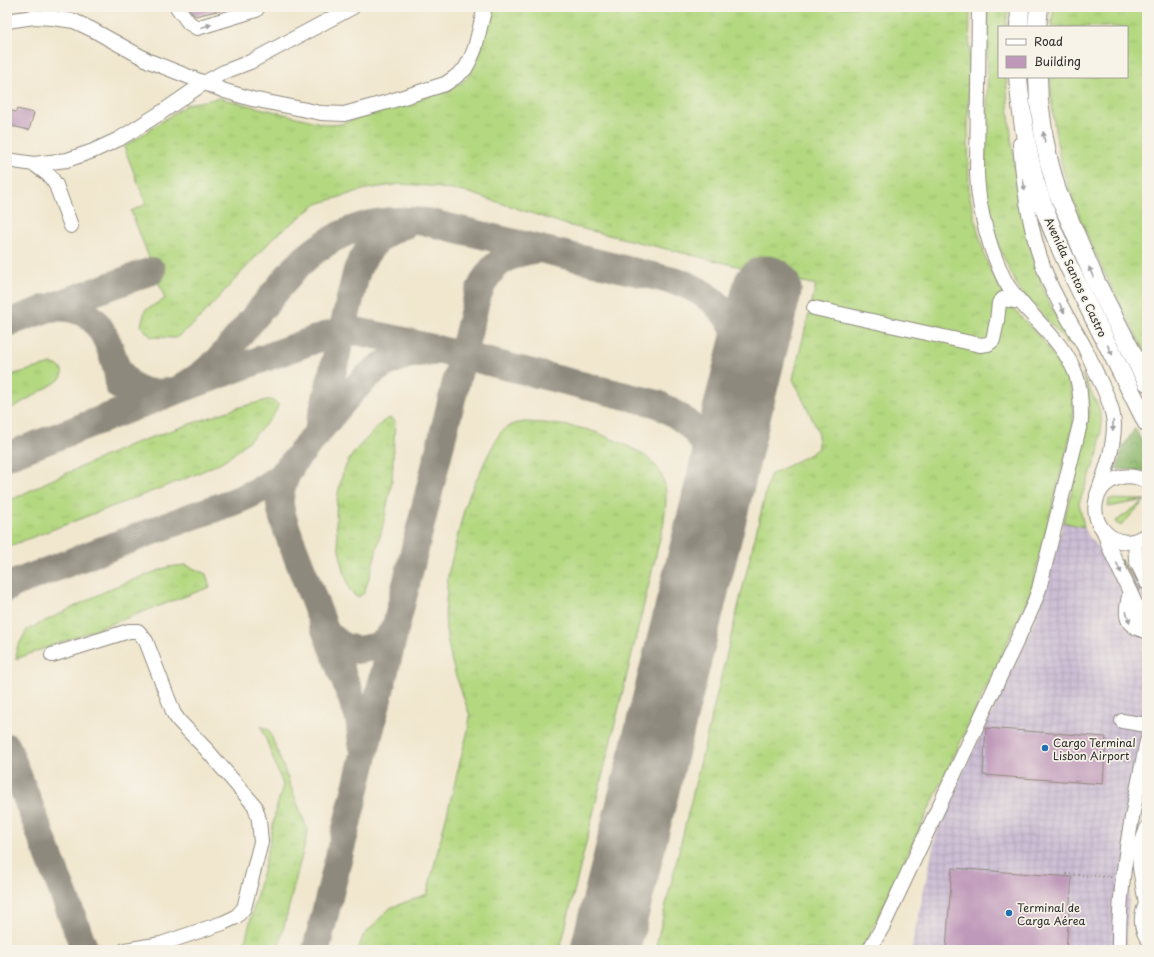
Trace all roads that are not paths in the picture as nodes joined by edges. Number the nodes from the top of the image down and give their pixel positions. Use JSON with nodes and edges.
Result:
{"nodes":[{"id":1,"x":177,"y":7,"type":"edge"},
{"id":2,"x":354,"y":7,"type":"edge"},
{"id":3,"x":485,"y":7,"type":"edge"},
{"id":4,"x":979,"y":7,"type":"edge"},
{"id":5,"x":1020,"y":7,"type":"edge"},
{"id":6,"x":1039,"y":7,"type":"edge"},
{"id":7,"x":251,"y":9,"type":"edge"},
{"id":8,"x":7,"y":21,"type":"edge"},
{"id":9,"x":1019,"y":26,"type":"edge"},
{"id":10,"x":1037,"y":26,"type":"edge"},
{"id":11,"x":1018,"y":78,"type":"edge"},
{"id":12,"x":1038,"y":78,"type":"edge"},
{"id":13,"x":204,"y":83,"type":"junction"},
{"id":14,"x":1020,"y":104,"type":"junction"},
{"id":15,"x":7,"y":160,"type":"edge"},
{"id":16,"x":34,"y":164,"type":"junction"},
{"id":17,"x":72,"y":226,"type":"dead end"},
{"id":18,"x":1001,"y":272,"type":"junction"},
{"id":19,"x":1021,"y":302,"type":"junction"},
{"id":20,"x":999,"y":303,"type":"junction"},
{"id":21,"x":814,"y":308,"type":"dead end"},
{"id":22,"x":1147,"y":382,"type":"edge"},
{"id":23,"x":1147,"y":423,"type":"edge"},
{"id":24,"x":1147,"y":482,"type":"edge"},
{"id":25,"x":1097,"y":495,"type":"junction"},
{"id":26,"x":1104,"y":532,"type":"junction"},
{"id":27,"x":1143,"y":538,"type":"edge"},
{"id":28,"x":1147,"y":582,"type":"edge"},
{"id":29,"x":1147,"y":630,"type":"edge"},
{"id":30,"x":52,"y":655,"type":"dead end"},
{"id":31,"x":1122,"y":721,"type":"dead end"},
{"id":32,"x":1147,"y":726,"type":"edge"},
{"id":33,"x":1147,"y":741,"type":"edge"},
{"id":34,"x":1147,"y":828,"type":"edge"},
{"id":35,"x":1147,"y":846,"type":"edge"},
{"id":36,"x":1147,"y":860,"type":"edge"},
{"id":37,"x":1146,"y":903,"type":"edge"},
{"id":38,"x":1145,"y":936,"type":"edge"},
{"id":39,"x":125,"y":950,"type":"edge"},
{"id":40,"x":869,"y":950,"type":"edge"},
{"id":41,"x":1119,"y":950,"type":"edge"},
{"id":42,"x":1143,"y":950,"type":"edge"}],
"edges":[{"from":1,"to":7,"type":"street","one_way":true},
{"from":2,"to":13,"type":"street"},
{"from":3,"to":13,"type":"street"},
{"from":4,"to":18,"type":"street"},
{"from":5,"to":9,"type":"main road"},
{"from":6,"to":10,"type":"main road"},
{"from":8,"to":13,"type":"street"},
{"from":11,"to":14,"type":"main road","name":"Avenida Santos e Castro"},
{"from":22,"to":12,"type":"main road","name":"Avenida Santos e Castro","one_way":true},
{"from":13,"to":16,"type":"street"},
{"from":14,"to":23,"type":"main road","name":"Avenida Santos e Castro","one_way":true},
{"from":14,"to":25,"type":"street","one_way":true},
{"from":15,"to":16,"type":"street"},
{"from":16,"to":17,"type":"street"},
{"from":18,"to":19,"type":"street"},
{"from":18,"to":20,"type":"street"},
{"from":19,"to":20,"type":"street"},
{"from":19,"to":40,"type":"street"},
{"from":20,"to":21,"type":"street"},
{"from":24,"to":25,"type":"street"},
{"from":25,"to":26,"type":"street"},
{"from":26,"to":27,"type":"street"},
{"from":26,"to":29,"type":"street","one_way":true},
{"from":27,"to":28,"type":"street"},
{"from":30,"to":39,"type":"street"},
{"from":31,"to":32,"type":"street"},
{"from":33,"to":41,"type":"street"},
{"from":34,"to":37,"type":"street"},
{"from":35,"to":36,"type":"street"},
{"from":37,"to":38,"type":"street"},
{"from":38,"to":42,"type":"street"}]}
